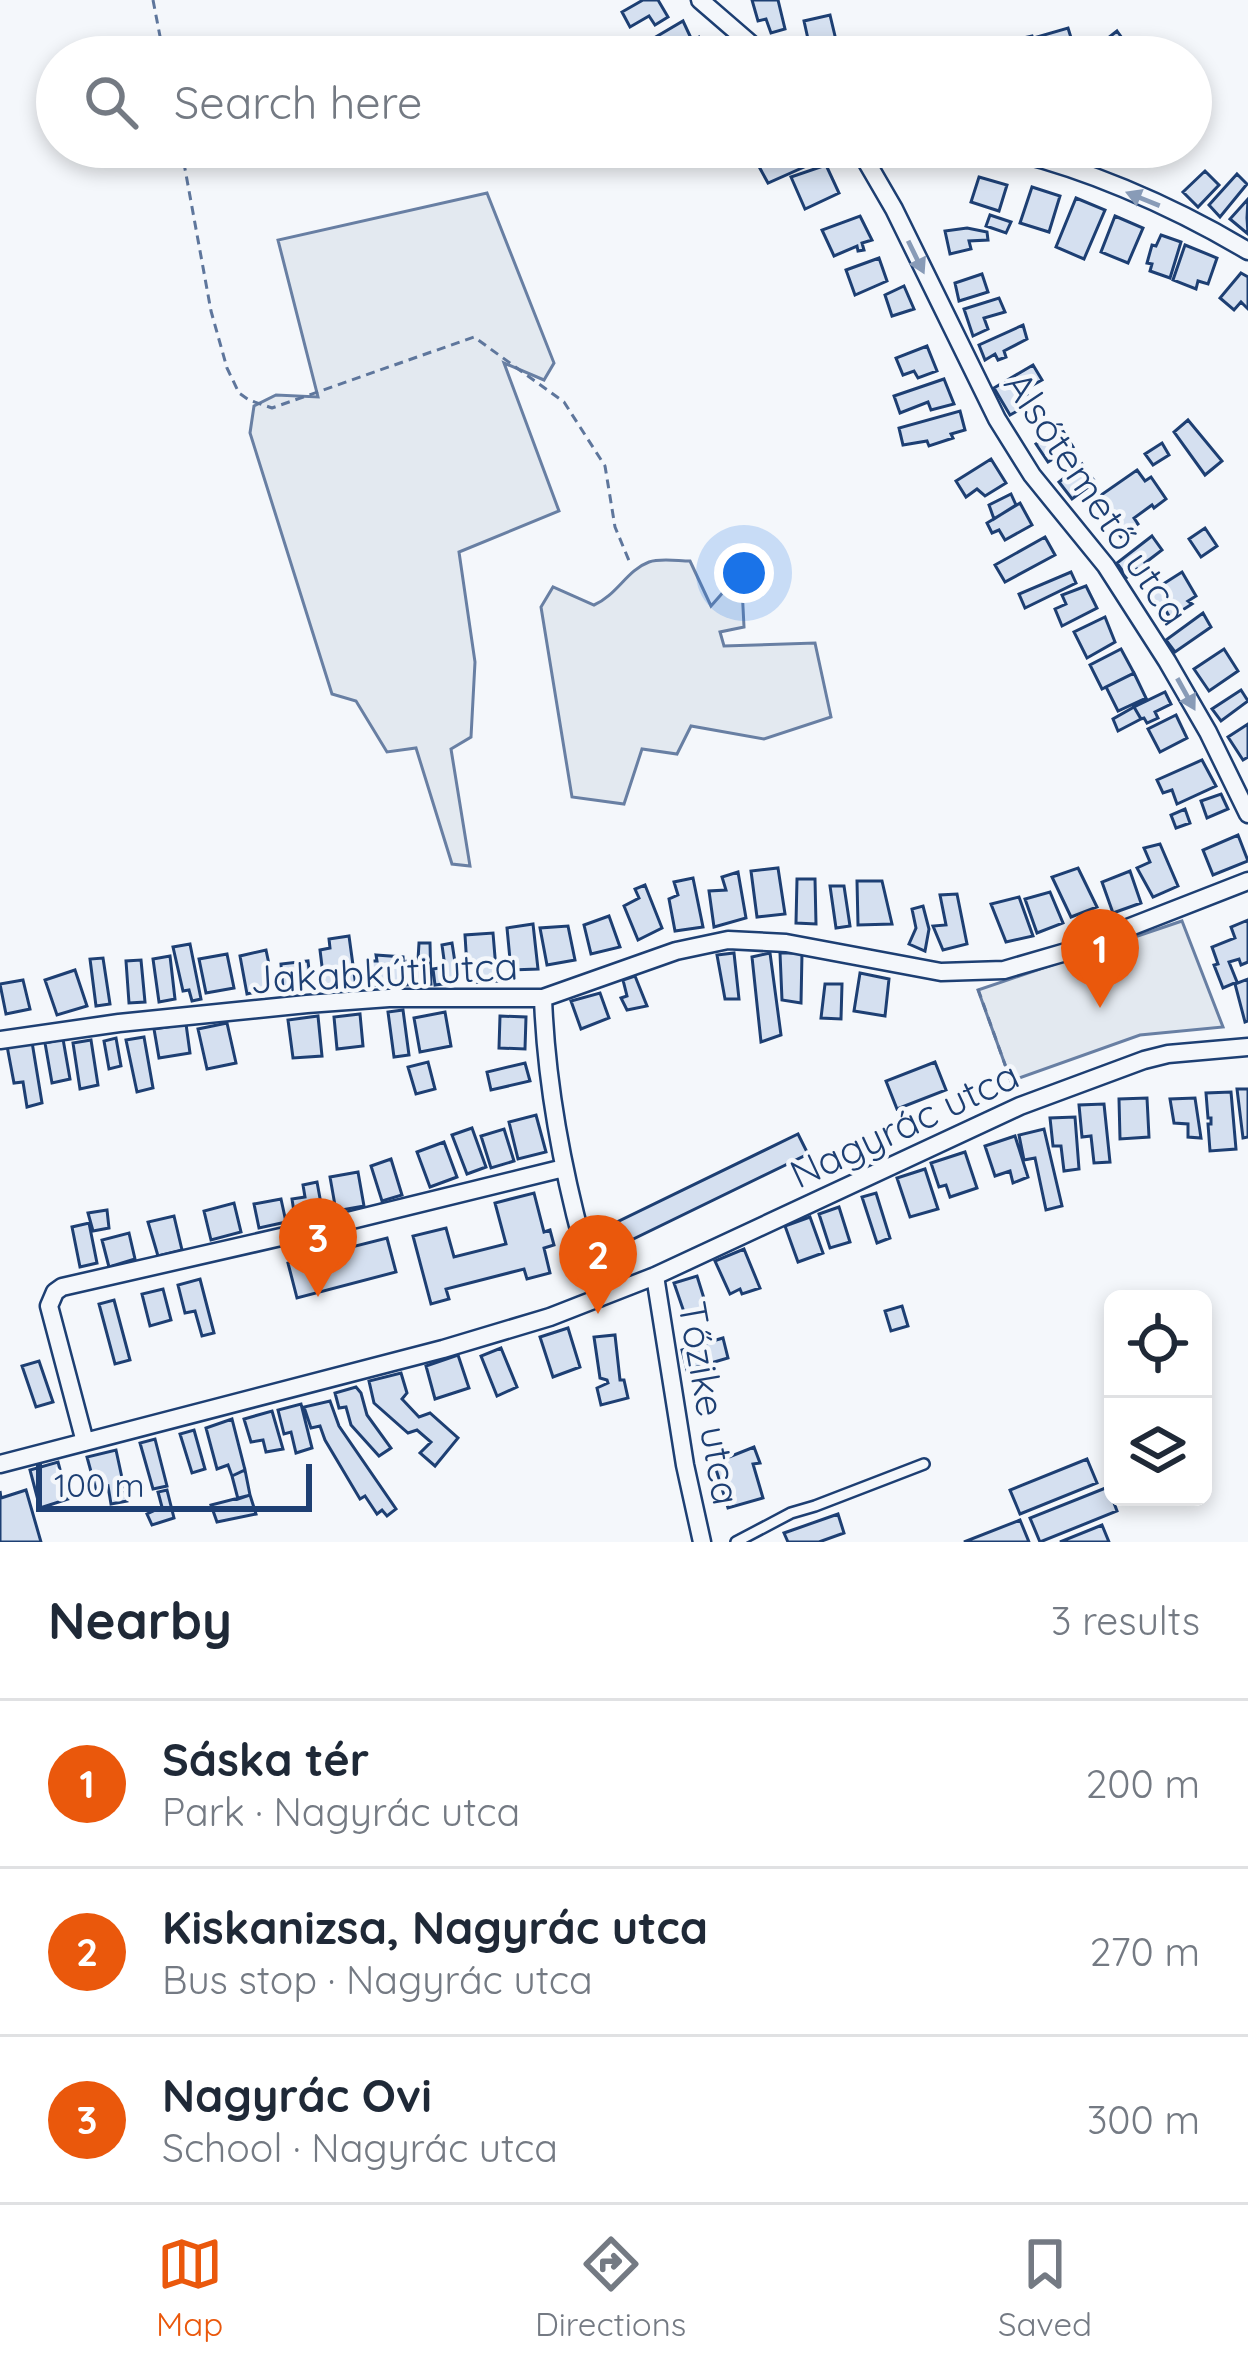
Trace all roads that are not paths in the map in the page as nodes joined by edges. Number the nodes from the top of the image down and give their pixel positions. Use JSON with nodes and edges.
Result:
{"nodes":[{"id":1,"x":700,"y":0,"type":"edge"},
{"id":2,"x":742,"y":36,"type":"edge"},
{"id":3,"x":871,"y":168,"type":"edge"},
{"id":4,"x":1064,"y":168,"type":"edge"},
{"id":5,"x":1067,"y":169,"type":"joint"},
{"id":6,"x":1248,"y":251,"type":"edge"},
{"id":7,"x":1248,"y":814,"type":"edge"},
{"id":8,"x":1248,"y":881,"type":"edge"},
{"id":9,"x":542,"y":998,"type":"junction"},
{"id":10,"x":0,"y":1040,"type":"edge"},
{"id":11,"x":1248,"y":1047,"type":"edge"},
{"id":12,"x":564,"y":1168,"type":"junction"},
{"id":13,"x":655,"y":1276,"type":"junction"},
{"id":14,"x":599,"y":1298,"type":"junction"},
{"id":15,"x":85,"y":1442,"type":"junction"},
{"id":16,"x":924,"y":1464,"type":"dead end"},
{"id":17,"x":0,"y":1465,"type":"edge"},
{"id":18,"x":702,"y":1542,"type":"edge"},
{"id":19,"x":736,"y":1542,"type":"edge"}],
"edges":[{"from":1,"to":2,"type":"street"},
{"from":3,"to":7,"type":"street","name":"Alsótemető utca","one_way":true},
{"from":4,"to":5,"type":"street"},
{"from":6,"to":5,"type":"street","one_way":true},
{"from":8,"to":9,"type":"street","name":"Jakabkúti utca"},
{"from":9,"to":10,"type":"street","name":"Jakabkúti utca"},
{"from":9,"to":12,"type":"street"},
{"from":11,"to":13,"type":"street","name":"Nagyrác utca"},
{"from":12,"to":14,"type":"street"},
{"from":12,"to":15,"type":"street"},
{"from":13,"to":14,"type":"street","name":"Nagyrác utca"},
{"from":13,"to":18,"type":"street","name":"Tőzike utca"},
{"from":14,"to":15,"type":"street","name":"Nagyrác utca"},
{"from":15,"to":17,"type":"street","name":"Nagyrác utca"},
{"from":16,"to":19,"type":"lane"}]}
